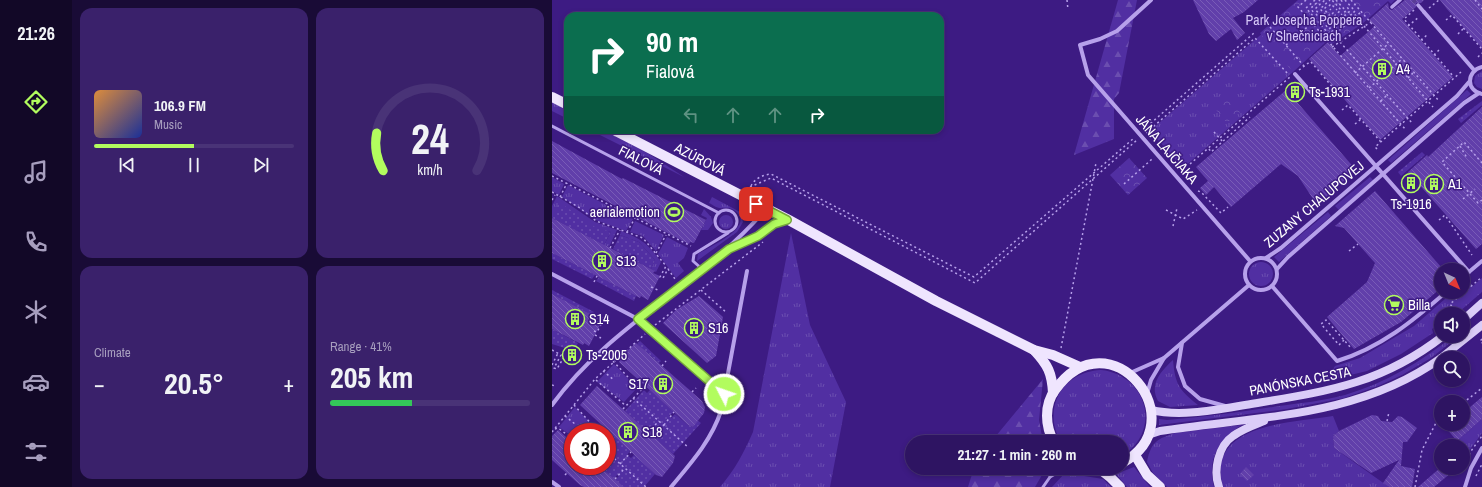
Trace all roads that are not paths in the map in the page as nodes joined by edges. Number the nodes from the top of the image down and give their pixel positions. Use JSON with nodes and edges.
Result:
{"nodes":[{"id":1,"x":1151,"y":0,"type":"edge"},
{"id":2,"x":1400,"y":0,"type":"edge"},
{"id":3,"x":1418,"y":5,"type":"tunnel mouth"},
{"id":4,"x":1392,"y":7,"type":"dead end"},
{"id":5,"x":1424,"y":12,"type":"joint"},
{"id":6,"x":1482,"y":67,"type":"edge"},
{"id":7,"x":1474,"y":70,"type":"junction"},
{"id":8,"x":1295,"y":74,"type":"road end"},
{"id":9,"x":1470,"y":82,"type":"junction"},
{"id":10,"x":1480,"y":94,"type":"edge"},
{"id":11,"x":552,"y":97,"type":"edge"},
{"id":12,"x":564,"y":103,"type":"edge"},
{"id":13,"x":552,"y":126,"type":"edge"},
{"id":14,"x":564,"y":132,"type":"edge"},
{"id":15,"x":567,"y":134,"type":"edge"},
{"id":16,"x":622,"y":134,"type":"edge"},
{"id":17,"x":1375,"y":167,"type":"junction"},
{"id":18,"x":1382,"y":175,"type":"junction"},
{"id":19,"x":766,"y":209,"type":"junction"},
{"id":20,"x":719,"y":213,"type":"junction"},
{"id":21,"x":787,"y":220,"type":"junction"},
{"id":22,"x":730,"y":232,"type":"junction"},
{"id":23,"x":729,"y":249,"type":"junction"},
{"id":24,"x":1266,"y":258,"type":"junction"},
{"id":25,"x":1250,"y":261,"type":"junction"},
{"id":26,"x":1482,"y":261,"type":"edge"},
{"id":27,"x":1461,"y":263,"type":"edge"},
{"id":28,"x":1277,"y":269,"type":"junction"},
{"id":29,"x":702,"y":270,"type":"junction"},
{"id":30,"x":747,"y":271,"type":"dead end"},
{"id":31,"x":1470,"y":271,"type":"edge"},
{"id":32,"x":552,"y":274,"type":"edge"},
{"id":33,"x":1249,"y":285,"type":"junction"},
{"id":34,"x":1272,"y":286,"type":"junction"},
{"id":35,"x":1438,"y":299,"type":"edge"},
{"id":36,"x":1482,"y":303,"type":"edge"},
{"id":37,"x":1470,"y":314,"type":"edge"},
{"id":38,"x":638,"y":319,"type":"junction"},
{"id":39,"x":1482,"y":325,"type":"edge"},
{"id":40,"x":1182,"y":342,"type":"junction"},
{"id":41,"x":1434,"y":342,"type":"edge"},
{"id":42,"x":1034,"y":350,"type":"junction"},
{"id":43,"x":1450,"y":351,"type":"edge"},
{"id":44,"x":1164,"y":358,"type":"junction"},
{"id":45,"x":1434,"y":362,"type":"edge"},
{"id":46,"x":1080,"y":367,"type":"junction"},
{"id":47,"x":1130,"y":373,"type":"junction"},
{"id":48,"x":1053,"y":393,"type":"junction"},
{"id":49,"x":724,"y":394,"type":"junction"},
{"id":50,"x":1147,"y":394,"type":"junction"},
{"id":51,"x":552,"y":405,"type":"edge"},
{"id":52,"x":1231,"y":407,"type":"junction"},
{"id":53,"x":1151,"y":410,"type":"junction"},
{"id":54,"x":1273,"y":418,"type":"junction"},
{"id":55,"x":1052,"y":435,"type":"edge"},
{"id":56,"x":1148,"y":435,"type":"junction"},
{"id":57,"x":1482,"y":448,"type":"edge"},
{"id":58,"x":1135,"y":455,"type":"junction"},
{"id":59,"x":1129,"y":459,"type":"edge"},
{"id":60,"x":1054,"y":475,"type":"edge"},
{"id":61,"x":1108,"y":475,"type":"edge"},
{"id":62,"x":1050,"y":477,"type":"joint"},
{"id":63,"x":552,"y":482,"type":"edge"},
{"id":64,"x":558,"y":487,"type":"edge"},
{"id":65,"x":670,"y":487,"type":"edge"},
{"id":66,"x":1043,"y":487,"type":"edge"},
{"id":67,"x":1120,"y":487,"type":"edge"},
{"id":68,"x":1160,"y":487,"type":"edge"},
{"id":69,"x":1219,"y":487,"type":"edge"},
{"id":70,"x":1465,"y":487,"type":"edge"}],
"edges":[{"from":1,"to":25,"type":"street","name":"JÁNA LAJČIAKA"},
{"from":2,"to":4,"type":"street"},
{"from":3,"to":5,"type":"street"},
{"from":5,"to":7,"type":"street"},
{"from":6,"to":7,"type":"street"},
{"from":7,"to":9,"type":"street","name":"ZUZANY CHALUPOVEJ"},
{"from":8,"to":17,"type":"street","name":"ZUZANY CHALUPOVEJ"},
{"from":9,"to":10,"type":"street","name":"ZUZANY CHALUPOVEJ"},
{"from":9,"to":17,"type":"street","name":"ZUZANY CHALUPOVEJ"},
{"from":10,"to":18,"type":"street","name":"ZUZANY CHALUPOVEJ"},
{"from":11,"to":12,"type":"main road"},
{"from":13,"to":14,"type":"lane","name":"FIALOVÁ"},
{"from":15,"to":20,"type":"lane","name":"FIALOVÁ"},
{"from":16,"to":19,"type":"main road","name":"AZÚROVÁ"},
{"from":17,"to":18,"type":"street","name":"ZUZANY CHALUPOVEJ"},
{"from":17,"to":24,"type":"street","name":"ZUZANY CHALUPOVEJ"},
{"from":18,"to":27,"type":"street","name":"ZUZANY CHALUPOVEJ"},
{"from":18,"to":28,"type":"street","name":"ZUZANY CHALUPOVEJ"},
{"from":19,"to":21,"type":"main road","name":"AZÚROVÁ"},
{"from":19,"to":23,"type":"street"},
{"from":20,"to":22,"type":"lane"},
{"from":20,"to":22,"type":"lane"},
{"from":21,"to":23,"type":"street"},
{"from":21,"to":42,"type":"main road","name":"AZÚROVÁ"},
{"from":22,"to":29,"type":"lane"},
{"from":23,"to":29,"type":"street"},
{"from":24,"to":25,"type":"street","name":"ZUZANY CHALUPOVEJ"},
{"from":24,"to":28,"type":"street","name":"ZUZANY CHALUPOVEJ"},
{"from":25,"to":33,"type":"street"},
{"from":26,"to":31,"type":"street"},
{"from":28,"to":34,"type":"street","name":"ZUZANY CHALUPOVEJ"},
{"from":29,"to":38,"type":"street"},
{"from":30,"to":49,"type":"street"},
{"from":32,"to":38,"type":"street"},
{"from":33,"to":34,"type":"street"},
{"from":33,"to":40,"type":"street"},
{"from":34,"to":35,"type":"street"},
{"from":36,"to":37,"type":"main road"},
{"from":38,"to":49,"type":"street"},
{"from":38,"to":51,"type":"street"},
{"from":39,"to":43,"type":"main road","name":"PANÓNSKA CESTA"},
{"from":40,"to":44,"type":"street"},
{"from":40,"to":52,"type":"street"},
{"from":41,"to":52,"type":"main road","name":"PANÓNSKA CESTA"},
{"from":42,"to":46,"type":"main road","name":"AZÚROVÁ"},
{"from":42,"to":48,"type":"main road"},
{"from":44,"to":47,"type":"street"},
{"from":44,"to":50,"type":"street"},
{"from":45,"to":54,"type":"main road","name":"PANÓNSKA CESTA"},
{"from":46,"to":47,"type":"main road"},
{"from":46,"to":48,"type":"main road"},
{"from":47,"to":50,"type":"main road"},
{"from":48,"to":55,"type":"main road"},
{"from":49,"to":65,"type":"street"},
{"from":50,"to":53,"type":"main road"},
{"from":52,"to":53,"type":"main road","name":"PANÓNSKA CESTA"},
{"from":53,"to":56,"type":"main road"},
{"from":54,"to":56,"type":"main road","name":"PANÓNSKA CESTA"},
{"from":54,"to":69,"type":"main road"},
{"from":56,"to":58,"type":"main road"},
{"from":57,"to":70,"type":"street"},
{"from":58,"to":59,"type":"main road"},
{"from":58,"to":68,"type":"main road"},
{"from":60,"to":62,"type":"lane"},
{"from":61,"to":67,"type":"main road"},
{"from":62,"to":66,"type":"lane"},
{"from":63,"to":64,"type":"street"}]}
